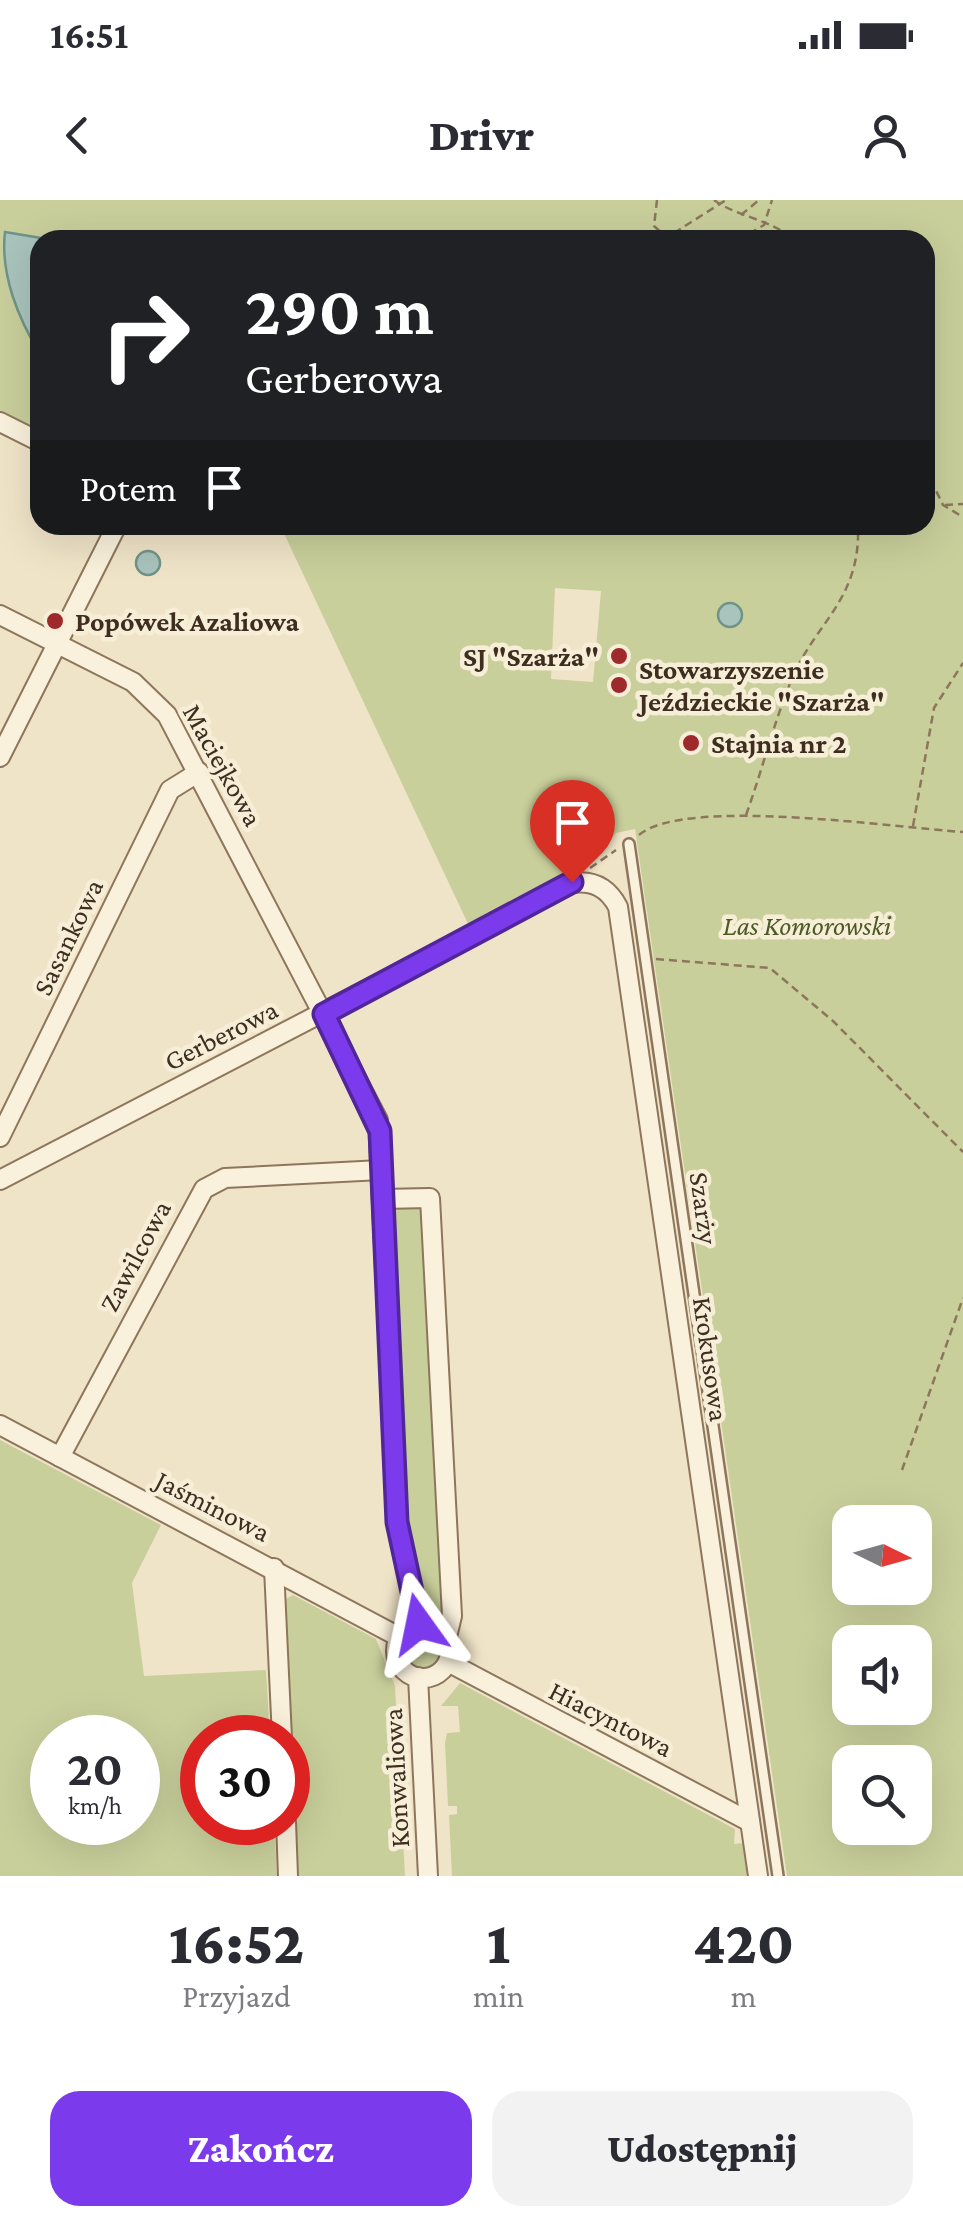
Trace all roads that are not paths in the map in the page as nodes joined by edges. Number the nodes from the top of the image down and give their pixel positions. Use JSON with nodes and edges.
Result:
{"nodes":[{"id":1,"x":0,"y":422,"type":"edge"},
{"id":2,"x":30,"y":437,"type":"edge"},
{"id":3,"x":112,"y":535,"type":"edge"},
{"id":4,"x":0,"y":615,"type":"edge"},
{"id":5,"x":57,"y":644,"type":"junction"},
{"id":6,"x":0,"y":757,"type":"edge"},
{"id":7,"x":199,"y":772,"type":"junction"},
{"id":8,"x":629,"y":844,"type":"road end"},
{"id":9,"x":572,"y":882,"type":"joint"},
{"id":10,"x":324,"y":1014,"type":"junction"},
{"id":11,"x":0,"y":1137,"type":"edge"},
{"id":12,"x":381,"y":1170,"type":"junction"},
{"id":13,"x":0,"y":1180,"type":"edge"},
{"id":14,"x":382,"y":1199,"type":"junction"},
{"id":15,"x":0,"y":1425,"type":"edge"},
{"id":16,"x":60,"y":1457,"type":"junction"},
{"id":17,"x":274,"y":1568,"type":"junction"},
{"id":18,"x":419,"y":1624,"type":"junction"},
{"id":19,"x":400,"y":1637,"type":"junction"},
{"id":20,"x":447,"y":1638,"type":"junction"},
{"id":21,"x":448,"y":1662,"type":"junction"},
{"id":22,"x":418,"y":1677,"type":"junction"},
{"id":23,"x":281,"y":1715,"type":"edge"},
{"id":24,"x":750,"y":1822,"type":"junction"},
{"id":25,"x":287,"y":1845,"type":"edge"},
{"id":26,"x":288,"y":1876,"type":"edge"},
{"id":27,"x":428,"y":1876,"type":"edge"},
{"id":28,"x":758,"y":1876,"type":"edge"},
{"id":29,"x":778,"y":1876,"type":"edge"}],
"edges":[{"from":1,"to":2,"type":"street"},
{"from":3,"to":5,"type":"street"},
{"from":4,"to":5,"type":"street","name":"Maciejkowa"},
{"from":5,"to":6,"type":"street"},
{"from":5,"to":7,"type":"street","name":"Maciejkowa"},
{"from":7,"to":10,"type":"street","name":"Maciejkowa"},
{"from":7,"to":11,"type":"street","name":"Sasankowa"},
{"from":8,"to":29,"type":"lane","name":"Szarży"},
{"from":9,"to":10,"type":"street","name":"Gerberowa"},
{"from":9,"to":24,"type":"street","name":"Krokusowa"},
{"from":10,"to":12,"type":"street","name":"Maciejkowa"},
{"from":10,"to":13,"type":"street","name":"Gerberowa"},
{"from":12,"to":14,"type":"street","name":"Maciejkowa"},
{"from":12,"to":16,"type":"street","name":"Zawilcowa"},
{"from":14,"to":18,"type":"street","name":"Maciejkowa"},
{"from":14,"to":20,"type":"street"},
{"from":15,"to":16,"type":"street","name":"Jaśminowa"},
{"from":16,"to":17,"type":"street","name":"Jaśminowa"},
{"from":17,"to":19,"type":"street","name":"Jaśminowa"},
{"from":17,"to":23,"type":"street"},
{"from":18,"to":19,"type":"street"},
{"from":18,"to":20,"type":"street"},
{"from":19,"to":22,"type":"street"},
{"from":20,"to":21,"type":"street"},
{"from":21,"to":22,"type":"street"},
{"from":21,"to":24,"type":"street","name":"Hiacyntowa"},
{"from":22,"to":27,"type":"street","name":"Konwaliowa"},
{"from":24,"to":28,"type":"street","name":"Krokusowa"},
{"from":25,"to":26,"type":"street"}]}
